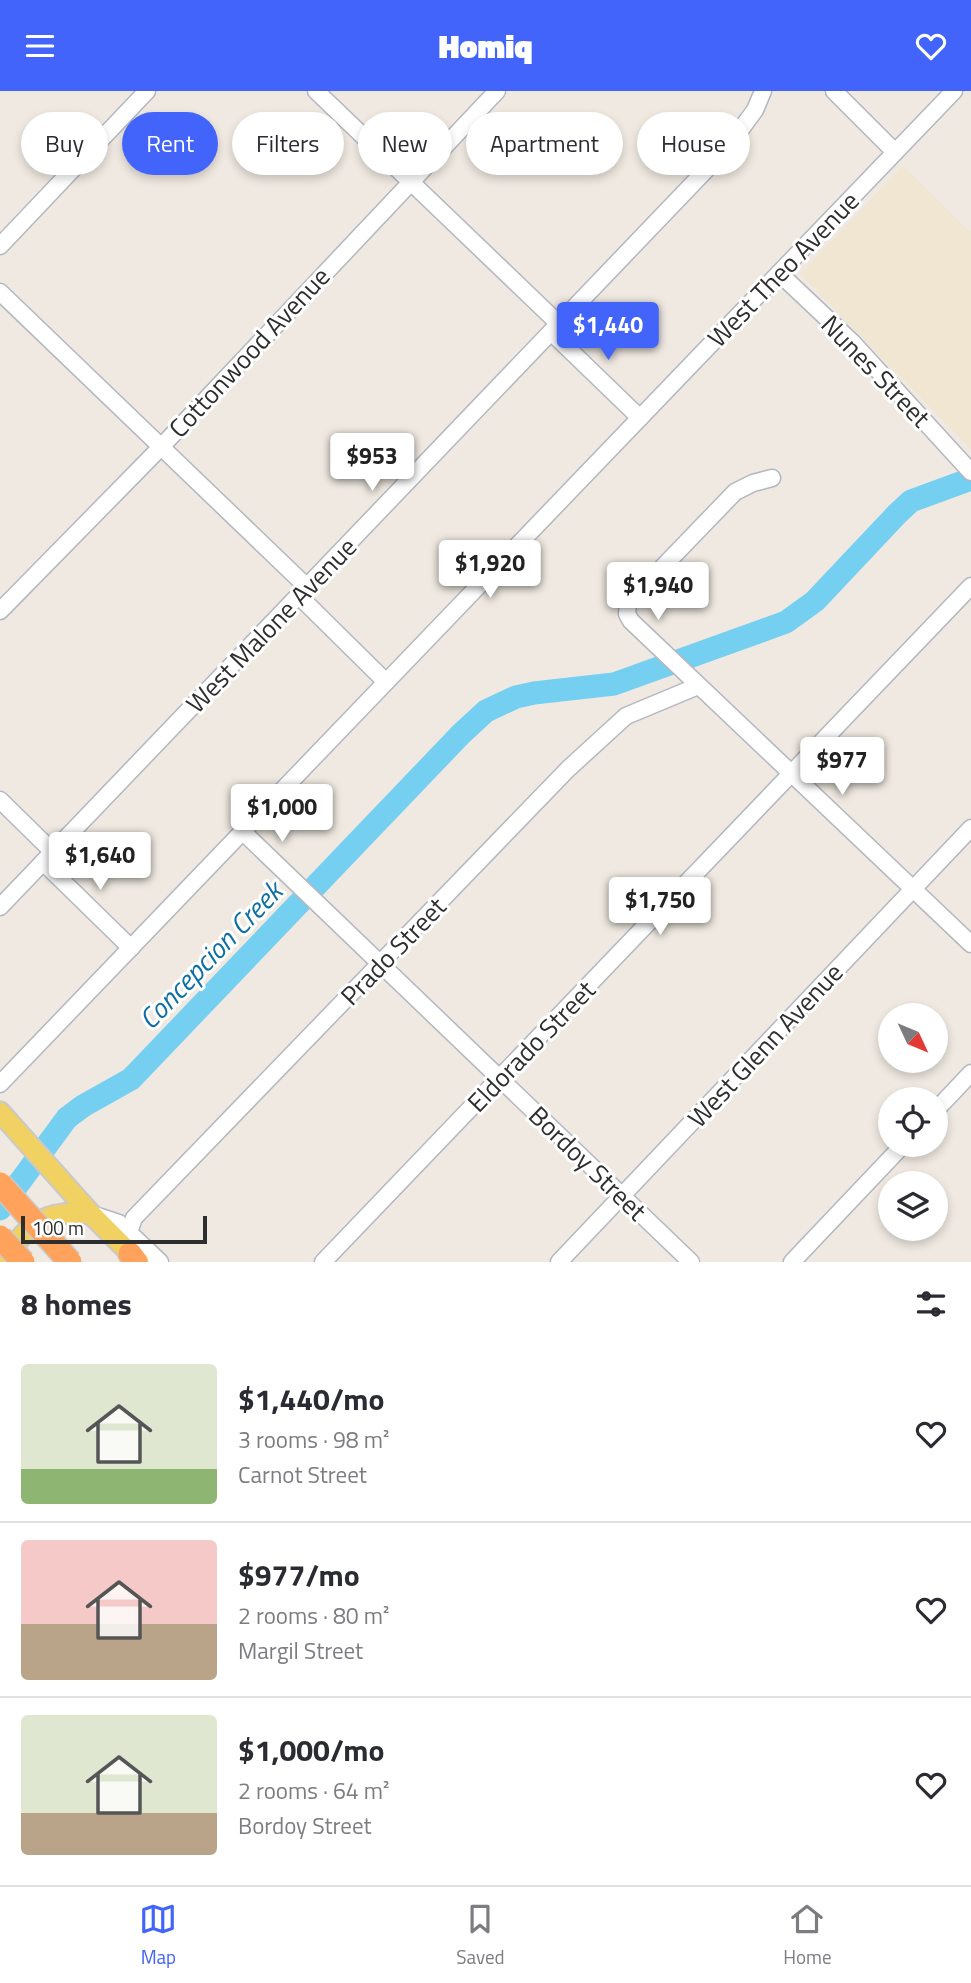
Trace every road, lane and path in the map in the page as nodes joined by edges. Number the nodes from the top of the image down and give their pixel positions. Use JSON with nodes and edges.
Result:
{"nodes":[{"id":1,"x":147,"y":91,"type":"edge"},
{"id":2,"x":316,"y":91,"type":"edge"},
{"id":3,"x":497,"y":91,"type":"edge"},
{"id":4,"x":763,"y":91,"type":"edge"},
{"id":5,"x":834,"y":91,"type":"edge"},
{"id":6,"x":954,"y":91,"type":"edge"},
{"id":7,"x":895,"y":152,"type":"junction"},
{"id":8,"x":410,"y":182,"type":"junction"},
{"id":9,"x":0,"y":246,"type":"edge"},
{"id":10,"x":779,"y":273,"type":"junction"},
{"id":11,"x":0,"y":292,"type":"edge"},
{"id":12,"x":555,"y":328,"type":"junction"},
{"id":13,"x":640,"y":418,"type":"junction"},
{"id":14,"x":161,"y":447,"type":"junction"},
{"id":15,"x":967,"y":467,"type":"edge"},
{"id":16,"x":772,"y":478,"type":"dead end"},
{"id":17,"x":971,"y":586,"type":"edge"},
{"id":18,"x":303,"y":592,"type":"junction"},
{"id":19,"x":0,"y":611,"type":"edge"},
{"id":20,"x":693,"y":681,"type":"junction"},
{"id":21,"x":386,"y":682,"type":"junction"},
{"id":22,"x":790,"y":774,"type":"junction"},
{"id":23,"x":0,"y":800,"type":"edge"},
{"id":24,"x":971,"y":828,"type":"edge"},
{"id":25,"x":242,"y":831,"type":"junction"},
{"id":26,"x":48,"y":857,"type":"junction"},
{"id":27,"x":912,"y":889,"type":"junction"},
{"id":28,"x":0,"y":907,"type":"edge"},
{"id":29,"x":971,"y":944,"type":"edge"},
{"id":30,"x":131,"y":948,"type":"junction"},
{"id":31,"x":380,"y":964,"type":"junction"},
{"id":32,"x":971,"y":1073,"type":"edge"},
{"id":33,"x":500,"y":1079,"type":"junction"},
{"id":34,"x":0,"y":1084,"type":"edge"},
{"id":35,"x":948,"y":1097,"type":"edge"},
{"id":36,"x":0,"y":1112,"type":"edge"},
{"id":37,"x":892,"y":1157,"type":"edge"},
{"id":38,"x":0,"y":1184,"type":"edge"},
{"id":39,"x":622,"y":1196,"type":"junction"},
{"id":40,"x":91,"y":1214,"type":"junction"},
{"id":41,"x":0,"y":1237,"type":"edge"},
{"id":42,"x":134,"y":1252,"type":"edge"},
{"id":43,"x":3,"y":1262,"type":"edge"},
{"id":44,"x":23,"y":1262,"type":"edge"},
{"id":45,"x":70,"y":1262,"type":"edge"},
{"id":46,"x":160,"y":1262,"type":"edge"},
{"id":47,"x":323,"y":1262,"type":"edge"},
{"id":48,"x":559,"y":1262,"type":"edge"},
{"id":49,"x":691,"y":1262,"type":"edge"},
{"id":50,"x":792,"y":1262,"type":"edge"}],
"edges":[{"from":1,"to":9,"type":"street"},
{"from":2,"to":8,"type":"street"},
{"from":3,"to":8,"type":"street","name":"Cottonwood Avenue"},
{"from":4,"to":12,"type":"street","name":"West Malone Avenue"},
{"from":5,"to":7,"type":"street"},
{"from":6,"to":7,"type":"street","name":"West Theo Avenue"},
{"from":7,"to":10,"type":"street","name":"West Theo Avenue"},
{"from":8,"to":12,"type":"street"},
{"from":8,"to":14,"type":"street","name":"Cottonwood Avenue"},
{"from":10,"to":13,"type":"street","name":"West Theo Avenue"},
{"from":10,"to":15,"type":"street","name":"Nunes Street"},
{"from":11,"to":14,"type":"street"},
{"from":12,"to":13,"type":"street"},
{"from":12,"to":18,"type":"street","name":"West Malone Avenue"},
{"from":13,"to":21,"type":"street","name":"West Theo Avenue"},
{"from":14,"to":18,"type":"street"},
{"from":14,"to":19,"type":"street","name":"Cottonwood Avenue"},
{"from":16,"to":20,"type":"street"},
{"from":17,"to":22,"type":"street","name":"Eldorado Street"},
{"from":18,"to":21,"type":"street"},
{"from":18,"to":26,"type":"street","name":"West Malone Avenue"},
{"from":20,"to":22,"type":"street"},
{"from":20,"to":31,"type":"street","name":"Prado Street"},
{"from":21,"to":25,"type":"street","name":"West Theo Avenue"},
{"from":22,"to":27,"type":"street"},
{"from":22,"to":33,"type":"street","name":"Eldorado Street"},
{"from":23,"to":26,"type":"street"},
{"from":24,"to":27,"type":"street","name":"West Glenn Avenue"},
{"from":25,"to":30,"type":"street","name":"West Theo Avenue"},
{"from":25,"to":31,"type":"street","name":"Bordoy Street"},
{"from":26,"to":28,"type":"street","name":"West Malone Avenue"},
{"from":26,"to":30,"type":"street"},
{"from":27,"to":29,"type":"street"},
{"from":27,"to":39,"type":"street","name":"West Glenn Avenue"},
{"from":30,"to":34,"type":"street","name":"West Theo Avenue"},
{"from":31,"to":33,"type":"street","name":"Bordoy Street"},
{"from":31,"to":42,"type":"street","name":"Prado Street"},
{"from":32,"to":35,"type":"street"},
{"from":33,"to":39,"type":"street","name":"Bordoy Street"},
{"from":33,"to":47,"type":"street","name":"Eldorado Street"},
{"from":36,"to":40,"type":"main road"},
{"from":37,"to":50,"type":"street"},
{"from":38,"to":45,"type":"highway","bridge":true},
{"from":39,"to":48,"type":"street","name":"West Glenn Avenue"},
{"from":39,"to":49,"type":"street","name":"Bordoy Street"},
{"from":40,"to":42,"type":"main road"},
{"from":40,"to":43,"type":"main road"},
{"from":41,"to":44,"type":"highway","bridge":true},
{"from":42,"to":46,"type":"street"}]}
